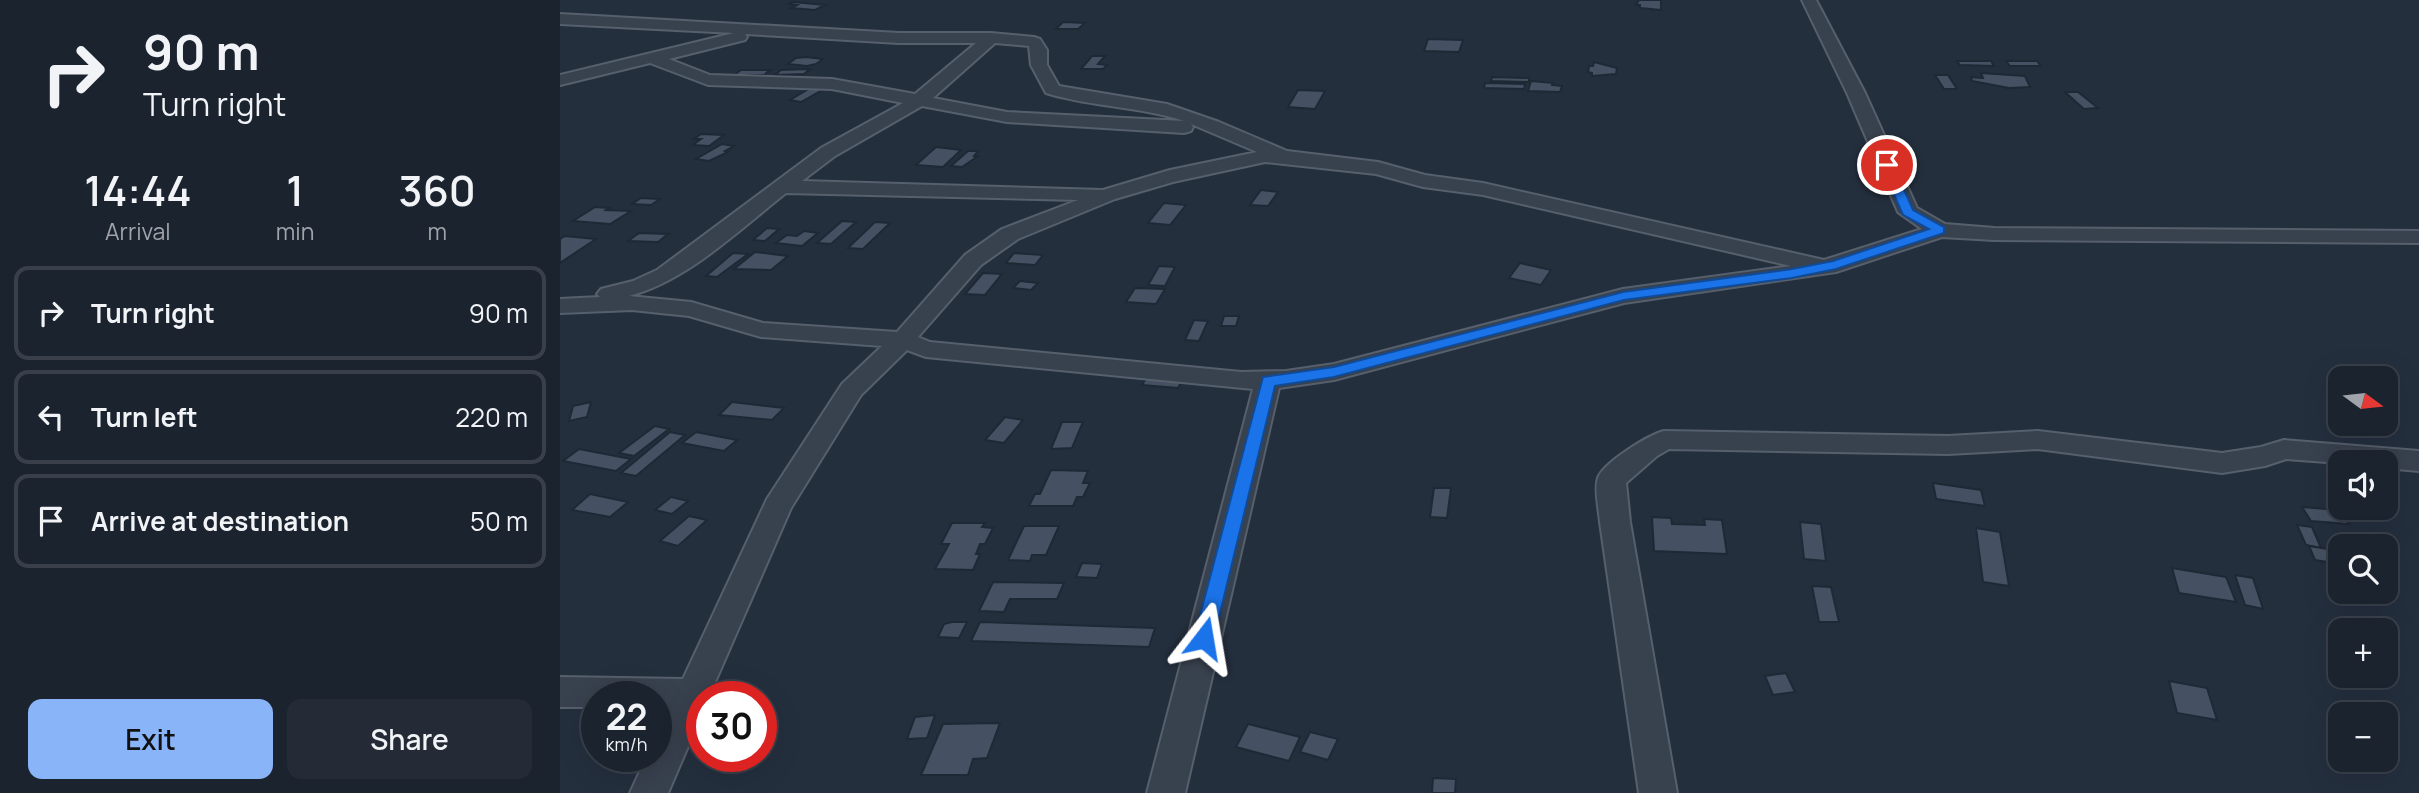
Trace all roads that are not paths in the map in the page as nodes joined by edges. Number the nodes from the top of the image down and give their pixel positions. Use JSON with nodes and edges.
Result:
{"nodes":[{"id":1,"x":1809,"y":0,"type":"edge"},
{"id":2,"x":560,"y":19,"type":"edge"},
{"id":3,"x":769,"y":30,"type":"junction"},
{"id":4,"x":991,"y":38,"type":"junction"},
{"id":5,"x":652,"y":58,"type":"junction"},
{"id":6,"x":560,"y":80,"type":"edge"},
{"id":7,"x":917,"y":102,"type":"junction"},
{"id":8,"x":1217,"y":129,"type":"junction"},
{"id":9,"x":1285,"y":157,"type":"junction"},
{"id":10,"x":782,"y":187,"type":"junction"},
{"id":11,"x":1108,"y":195,"type":"junction"},
{"id":12,"x":1940,"y":230,"type":"junction"},
{"id":13,"x":2419,"y":237,"type":"edge"},
{"id":14,"x":1823,"y":267,"type":"junction"},
{"id":15,"x":560,"y":306,"type":"edge"},
{"id":16,"x":903,"y":340,"type":"junction"},
{"id":17,"x":1268,"y":381,"type":"junction"},
{"id":18,"x":2419,"y":461,"type":"edge"},
{"id":19,"x":699,"y":681,"type":"edge"},
{"id":20,"x":560,"y":692,"type":"edge"},
{"id":21,"x":686,"y":694,"type":"edge"},
{"id":22,"x":686,"y":710,"type":"edge"},
{"id":23,"x":649,"y":793,"type":"edge"},
{"id":24,"x":1166,"y":793,"type":"edge"},
{"id":25,"x":1658,"y":793,"type":"edge"}],
"edges":[{"from":1,"to":12,"type":"street"},
{"from":2,"to":3,"type":"street"},
{"from":3,"to":4,"type":"street"},
{"from":3,"to":5,"type":"street"},
{"from":4,"to":7,"type":"street"},
{"from":4,"to":8,"type":"street"},
{"from":5,"to":6,"type":"street"},
{"from":5,"to":7,"type":"street"},
{"from":7,"to":8,"type":"street"},
{"from":7,"to":10,"type":"street"},
{"from":8,"to":9,"type":"street"},
{"from":9,"to":11,"type":"street"},
{"from":9,"to":14,"type":"street"},
{"from":10,"to":11,"type":"street"},
{"from":10,"to":15,"type":"street"},
{"from":11,"to":16,"type":"street"},
{"from":12,"to":13,"type":"street"},
{"from":12,"to":14,"type":"street"},
{"from":14,"to":17,"type":"street"},
{"from":15,"to":16,"type":"street"},
{"from":16,"to":17,"type":"street"},
{"from":16,"to":19,"type":"street"},
{"from":17,"to":24,"type":"street"},
{"from":18,"to":25,"type":"street"},
{"from":20,"to":21,"type":"street"},
{"from":22,"to":23,"type":"street"}]}
